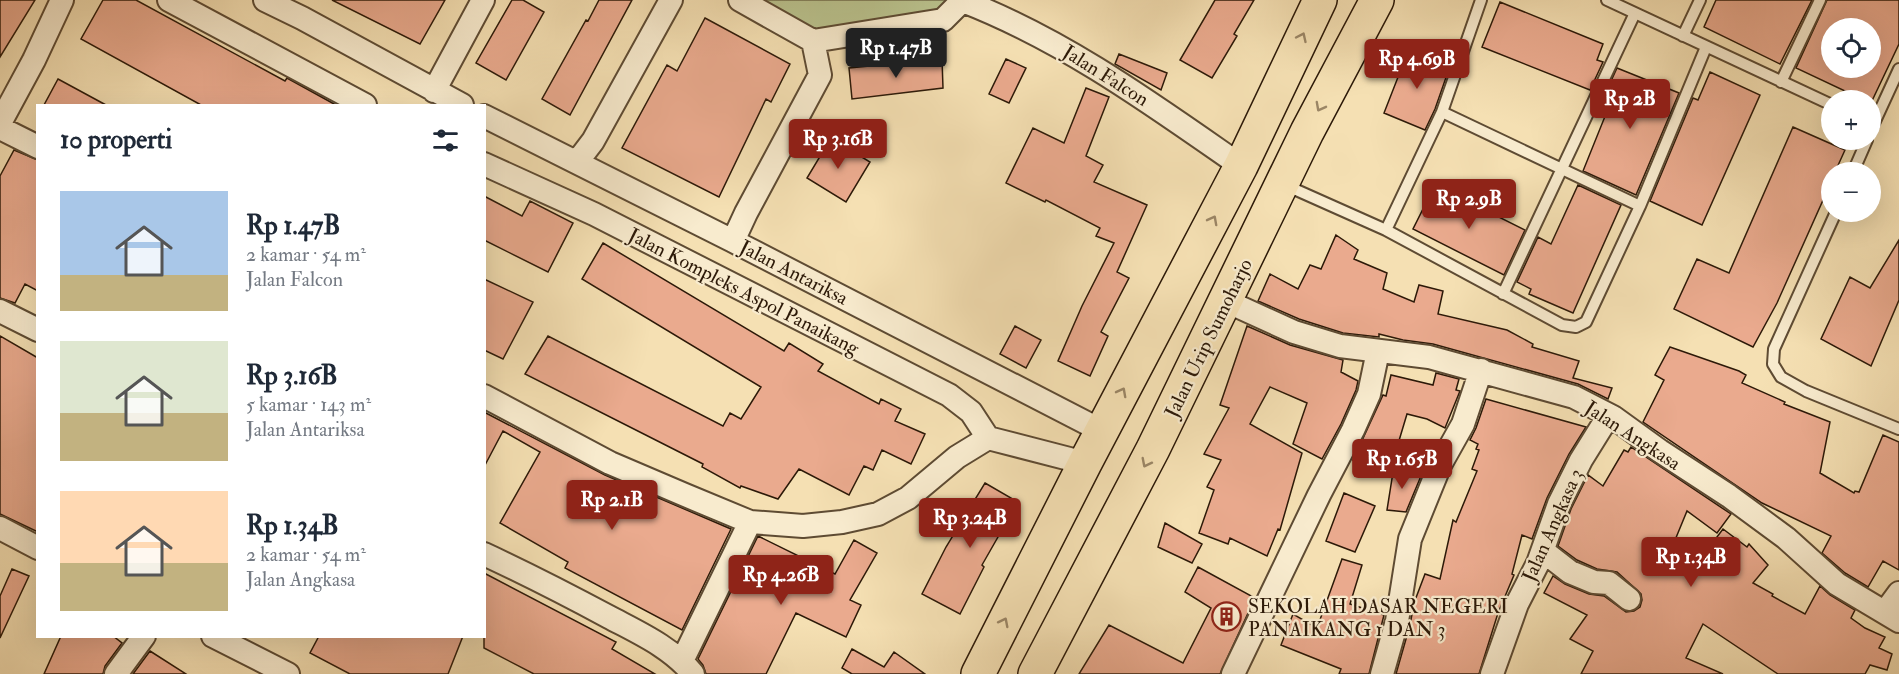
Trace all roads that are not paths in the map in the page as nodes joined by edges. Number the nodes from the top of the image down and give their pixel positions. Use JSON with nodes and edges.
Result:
{"nodes":[{"id":1,"x":62,"y":0,"type":"edge"},
{"id":2,"x":168,"y":0,"type":"edge"},
{"id":3,"x":265,"y":0,"type":"edge"},
{"id":4,"x":483,"y":0,"type":"edge"},
{"id":5,"x":671,"y":0,"type":"edge"},
{"id":6,"x":741,"y":0,"type":"edge"},
{"id":7,"x":963,"y":0,"type":"edge"},
{"id":8,"x":1320,"y":0,"type":"edge"},
{"id":9,"x":1377,"y":0,"type":"edge"},
{"id":10,"x":1481,"y":0,"type":"edge"},
{"id":11,"x":1607,"y":0,"type":"edge"},
{"id":12,"x":1700,"y":0,"type":"edge"},
{"id":13,"x":1820,"y":0,"type":"edge"},
{"id":14,"x":308,"y":9,"type":"edge"},
{"id":15,"x":1635,"y":14,"type":"junction"},
{"id":16,"x":1683,"y":36,"type":"junction"},
{"id":17,"x":813,"y":41,"type":"junction"},
{"id":18,"x":1706,"y":47,"type":"junction"},
{"id":19,"x":1899,"y":69,"type":"edge"},
{"id":20,"x":1781,"y":82,"type":"junction"},
{"id":21,"x":434,"y":91,"type":"junction"},
{"id":22,"x":1821,"y":100,"type":"edge"},
{"id":23,"x":363,"y":104,"type":"edge"},
{"id":24,"x":460,"y":104,"type":"edge"},
{"id":25,"x":1881,"y":107,"type":"edge"},
{"id":26,"x":1442,"y":112,"type":"junction"},
{"id":27,"x":486,"y":117,"type":"edge"},
{"id":28,"x":0,"y":123,"type":"edge"},
{"id":29,"x":0,"y":128,"type":"edge"},
{"id":30,"x":36,"y":146,"type":"edge"},
{"id":31,"x":577,"y":162,"type":"junction"},
{"id":32,"x":486,"y":165,"type":"edge"},
{"id":33,"x":1241,"y":166,"type":"junction"},
{"id":34,"x":1562,"y":169,"type":"junction"},
{"id":35,"x":1282,"y":184,"type":"junction"},
{"id":36,"x":1640,"y":206,"type":"junction"},
{"id":37,"x":1832,"y":222,"type":"edge"},
{"id":38,"x":1386,"y":230,"type":"junction"},
{"id":39,"x":733,"y":241,"type":"junction"},
{"id":40,"x":1503,"y":294,"type":"junction"},
{"id":41,"x":1226,"y":301,"type":"junction"},
{"id":42,"x":0,"y":311,"type":"edge"},
{"id":43,"x":36,"y":329,"type":"edge"},
{"id":44,"x":1378,"y":351,"type":"junction"},
{"id":45,"x":1481,"y":370,"type":"junction"},
{"id":46,"x":486,"y":397,"type":"edge"},
{"id":47,"x":1609,"y":415,"type":"junction"},
{"id":48,"x":1899,"y":429,"type":"edge"},
{"id":49,"x":1102,"y":431,"type":"junction"},
{"id":50,"x":988,"y":438,"type":"junction"},
{"id":51,"x":1085,"y":463,"type":"junction"},
{"id":52,"x":750,"y":522,"type":"junction"},
{"id":53,"x":0,"y":528,"type":"edge"},
{"id":54,"x":36,"y":547,"type":"edge"},
{"id":55,"x":1543,"y":551,"type":"junction"},
{"id":56,"x":486,"y":555,"type":"edge"},
{"id":57,"x":1899,"y":593,"type":"edge"},
{"id":58,"x":1629,"y":599,"type":"dead end"},
{"id":59,"x":1892,"y":616,"type":"edge"},
{"id":60,"x":143,"y":638,"type":"edge"},
{"id":61,"x":217,"y":638,"type":"edge"},
{"id":62,"x":688,"y":667,"type":"edge"},
{"id":63,"x":116,"y":674,"type":"edge"},
{"id":64,"x":288,"y":674,"type":"edge"},
{"id":65,"x":978,"y":674,"type":"edge"},
{"id":66,"x":1035,"y":674,"type":"edge"},
{"id":67,"x":1233,"y":674,"type":"edge"},
{"id":68,"x":1382,"y":674,"type":"edge"},
{"id":69,"x":1492,"y":674,"type":"edge"}],
"edges":[{"from":1,"to":28,"type":"street"},
{"from":2,"to":23,"type":"street"},
{"from":3,"to":14,"type":"street"},
{"from":4,"to":21,"type":"street"},
{"from":5,"to":31,"type":"street"},
{"from":6,"to":17,"type":"street"},
{"from":7,"to":17,"type":"street"},
{"from":7,"to":33,"type":"street","name":"Jalan Falcon"},
{"from":33,"to":8,"type":"highway","one_way":true},
{"from":9,"to":35,"type":"highway","name":"Jalan Urip Sumoharjo","one_way":true},
{"from":10,"to":26,"type":"lane"},
{"from":11,"to":15,"type":"lane"},
{"from":12,"to":16,"type":"lane"},
{"from":13,"to":20,"type":"lane"},
{"from":14,"to":21,"type":"street"},
{"from":15,"to":16,"type":"lane"},
{"from":15,"to":34,"type":"lane"},
{"from":16,"to":18,"type":"lane"},
{"from":17,"to":39,"type":"street"},
{"from":18,"to":20,"type":"lane"},
{"from":18,"to":36,"type":"lane"},
{"from":19,"to":25,"type":"lane"},
{"from":20,"to":22,"type":"lane"},
{"from":21,"to":24,"type":"street"},
{"from":26,"to":34,"type":"lane"},
{"from":26,"to":38,"type":"lane"},
{"from":27,"to":31,"type":"street","name":"Jalan Antariksa"},
{"from":29,"to":30,"type":"street"},
{"from":31,"to":39,"type":"street","name":"Jalan Antariksa"},
{"from":32,"to":50,"type":"street","name":"Jalan Kompleks Aspol Panaikang"},
{"from":33,"to":35,"type":"highway"},
{"from":49,"to":33,"type":"highway","one_way":true},
{"from":34,"to":36,"type":"lane"},
{"from":34,"to":40,"type":"lane"},
{"from":35,"to":38,"type":"lane"},
{"from":35,"to":41,"type":"highway","name":"Jalan Urip Sumoharjo"},
{"from":36,"to":40,"type":"lane"},
{"from":37,"to":48,"type":"lane"},
{"from":38,"to":40,"type":"lane"},
{"from":39,"to":49,"type":"street","name":"Jalan Antariksa"},
{"from":41,"to":44,"type":"street","name":"Jalan Angkasa"},
{"from":41,"to":66,"type":"highway","name":"Jalan Urip Sumoharjo","one_way":true},
{"from":42,"to":43,"type":"street"},
{"from":44,"to":45,"type":"street","name":"Jalan Angkasa"},
{"from":44,"to":67,"type":"street"},
{"from":45,"to":47,"type":"street","name":"Jalan Angkasa"},
{"from":45,"to":68,"type":"street"},
{"from":46,"to":52,"type":"street"},
{"from":47,"to":55,"type":"street","name":"Jalan Angkasa 3"},
{"from":47,"to":59,"type":"street","name":"Jalan Angkasa"},
{"from":49,"to":51,"type":"highway"},
{"from":50,"to":51,"type":"street"},
{"from":50,"to":52,"type":"street"},
{"from":65,"to":51,"type":"highway","one_way":true},
{"from":52,"to":62,"type":"street"},
{"from":53,"to":54,"type":"street"},
{"from":55,"to":58,"type":"street"},
{"from":55,"to":69,"type":"street","name":"Jalan Angkasa 3"},
{"from":56,"to":62,"type":"street"},
{"from":57,"to":59,"type":"street"},
{"from":60,"to":63,"type":"street"},
{"from":61,"to":64,"type":"street"}]}
